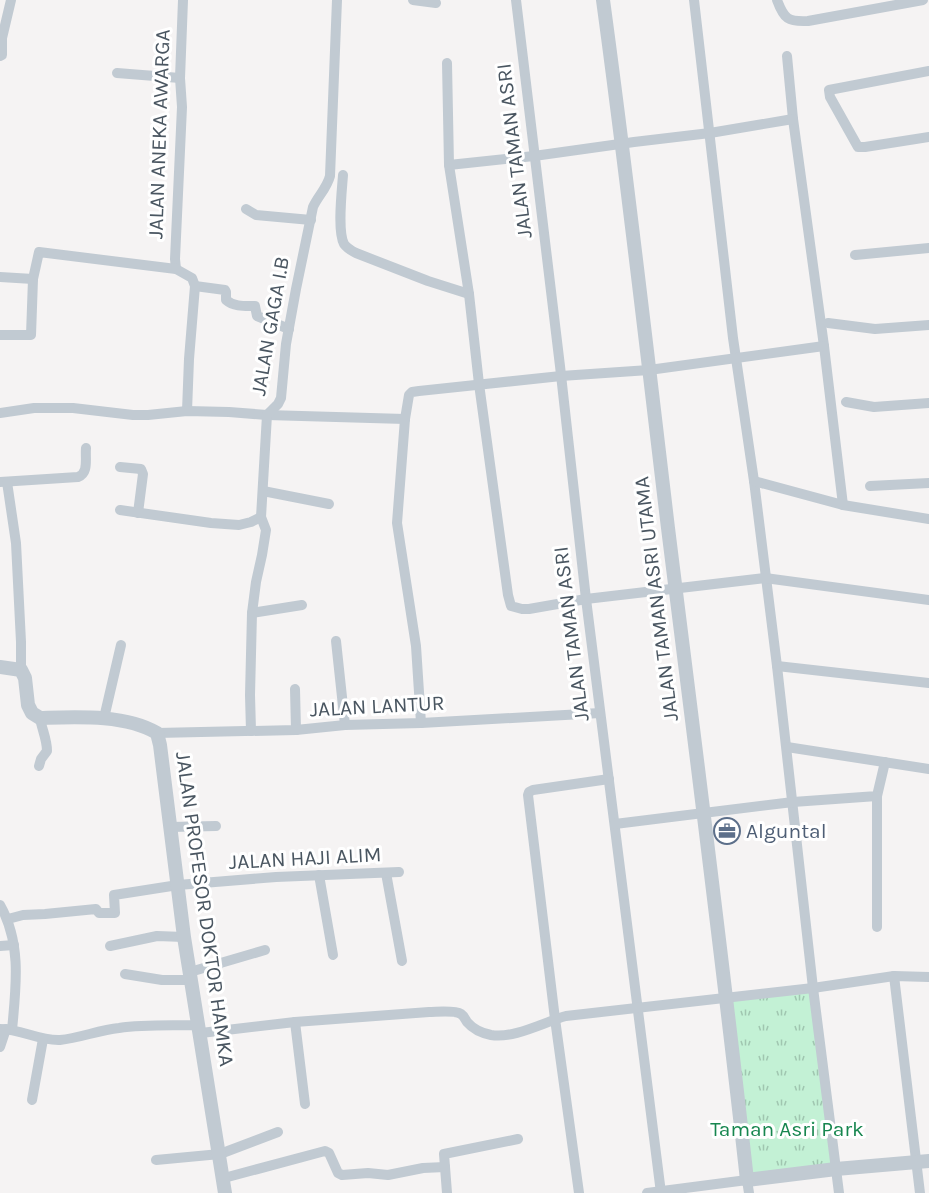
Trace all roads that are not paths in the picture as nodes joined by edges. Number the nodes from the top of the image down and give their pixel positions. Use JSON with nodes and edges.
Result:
{"nodes":[{"id":1,"x":11,"y":0,"type":"edge"},
{"id":2,"x":183,"y":0,"type":"edge"},
{"id":3,"x":337,"y":0,"type":"edge"},
{"id":4,"x":413,"y":0,"type":"edge"},
{"id":5,"x":516,"y":0,"type":"edge"},
{"id":6,"x":603,"y":0,"type":"edge"},
{"id":7,"x":694,"y":0,"type":"edge"},
{"id":8,"x":777,"y":0,"type":"edge"},
{"id":9,"x":923,"y":0,"type":"edge"},
{"id":10,"x":436,"y":3,"type":"dead end"},
{"id":11,"x":0,"y":56,"type":"edge"},
{"id":12,"x":787,"y":56,"type":"dead end"},
{"id":13,"x":447,"y":63,"type":"dead end"},
{"id":14,"x":929,"y":71,"type":"edge"},
{"id":15,"x":117,"y":73,"type":"dead end"},
{"id":16,"x":180,"y":78,"type":"junction"},
{"id":17,"x":793,"y":119,"type":"junction"},
{"id":18,"x":710,"y":133,"type":"junction"},
{"id":19,"x":929,"y":137,"type":"edge"},
{"id":20,"x":623,"y":143,"type":"junction"},
{"id":21,"x":534,"y":156,"type":"junction"},
{"id":22,"x":449,"y":165,"type":"junction"},
{"id":23,"x":343,"y":175,"type":"dead end"},
{"id":24,"x":246,"y":209,"type":"dead end"},
{"id":25,"x":310,"y":220,"type":"junction"},
{"id":26,"x":929,"y":248,"type":"edge"},
{"id":27,"x":855,"y":255,"type":"dead end"},
{"id":28,"x":176,"y":269,"type":"junction"},
{"id":29,"x":0,"y":278,"type":"edge"},
{"id":30,"x":33,"y":279,"type":"junction"},
{"id":31,"x":195,"y":286,"type":"junction"},
{"id":32,"x":469,"y":294,"type":"junction"},
{"id":33,"x":828,"y":323,"type":"dead end"},
{"id":34,"x":929,"y":325,"type":"edge"},
{"id":35,"x":289,"y":329,"type":"junction"},
{"id":36,"x":0,"y":335,"type":"edge"},
{"id":37,"x":824,"y":346,"type":"junction"},
{"id":38,"x":735,"y":357,"type":"junction"},
{"id":39,"x":649,"y":370,"type":"junction"},
{"id":40,"x":561,"y":376,"type":"junction"},
{"id":41,"x":479,"y":384,"type":"junction"},
{"id":42,"x":846,"y":402,"type":"dead end"},
{"id":43,"x":929,"y":404,"type":"edge"},
{"id":44,"x":187,"y":411,"type":"junction"},
{"id":45,"x":0,"y":413,"type":"edge"},
{"id":46,"x":267,"y":415,"type":"junction"},
{"id":47,"x":405,"y":419,"type":"junction"},
{"id":48,"x":86,"y":448,"type":"dead end"},
{"id":49,"x":120,"y":467,"type":"dead end"},
{"id":50,"x":754,"y":481,"type":"junction"},
{"id":51,"x":4,"y":482,"type":"edge"},
{"id":52,"x":929,"y":483,"type":"edge"},
{"id":53,"x":870,"y":486,"type":"dead end"},
{"id":54,"x":263,"y":491,"type":"junction"},
{"id":55,"x":329,"y":504,"type":"dead end"},
{"id":56,"x":843,"y":505,"type":"junction"},
{"id":57,"x":120,"y":510,"type":"dead end"},
{"id":58,"x":138,"y":513,"type":"junction"},
{"id":59,"x":261,"y":517,"type":"junction"},
{"id":60,"x":929,"y":519,"type":"edge"},
{"id":61,"x":765,"y":578,"type":"junction"},
{"id":62,"x":676,"y":588,"type":"junction"},
{"id":63,"x":586,"y":599,"type":"junction"},
{"id":64,"x":929,"y":600,"type":"edge"},
{"id":65,"x":302,"y":605,"type":"dead end"},
{"id":66,"x":252,"y":613,"type":"junction"},
{"id":67,"x":336,"y":641,"type":"dead end"},
{"id":68,"x":121,"y":645,"type":"dead end"},
{"id":69,"x":777,"y":666,"type":"junction"},
{"id":70,"x":0,"y":667,"type":"edge"},
{"id":71,"x":21,"y":670,"type":"junction"},
{"id":72,"x":929,"y":683,"type":"edge"},
{"id":73,"x":295,"y":689,"type":"dead end"},
{"id":74,"x":600,"y":713,"type":"junction"},
{"id":75,"x":40,"y":718,"type":"junction"},
{"id":76,"x":104,"y":718,"type":"junction"},
{"id":77,"x":421,"y":723,"type":"junction"},
{"id":78,"x":345,"y":725,"type":"junction"},
{"id":79,"x":296,"y":730,"type":"junction"},
{"id":80,"x":251,"y":731,"type":"junction"},
{"id":81,"x":157,"y":733,"type":"junction"},
{"id":82,"x":787,"y":747,"type":"junction"},
{"id":83,"x":885,"y":762,"type":"junction"},
{"id":84,"x":39,"y":766,"type":"dead end"},
{"id":85,"x":929,"y":769,"type":"edge"},
{"id":86,"x":609,"y":779,"type":"junction"},
{"id":87,"x":878,"y":796,"type":"junction"},
{"id":88,"x":793,"y":802,"type":"junction"},
{"id":89,"x":703,"y":812,"type":"junction"},
{"id":90,"x":615,"y":824,"type":"junction"},
{"id":91,"x":216,"y":826,"type":"dead end"},
{"id":92,"x":171,"y":827,"type":"junction"},
{"id":93,"x":399,"y":872,"type":"dead end"},
{"id":94,"x":386,"y":873,"type":"junction"},
{"id":95,"x":319,"y":875,"type":"junction"},
{"id":96,"x":178,"y":885,"type":"junction"},
{"id":97,"x":0,"y":905,"type":"edge"},
{"id":98,"x":8,"y":919,"type":"junction"},
{"id":99,"x":877,"y":927,"type":"dead end"},
{"id":100,"x":184,"y":937,"type":"junction"},
{"id":101,"x":14,"y":945,"type":"junction"},
{"id":102,"x":0,"y":946,"type":"edge"},
{"id":103,"x":110,"y":946,"type":"dead end"},
{"id":104,"x":265,"y":950,"type":"dead end"},
{"id":105,"x":333,"y":955,"type":"dead end"},
{"id":106,"x":402,"y":961,"type":"dead end"},
{"id":107,"x":125,"y":974,"type":"dead end"},
{"id":108,"x":190,"y":976,"type":"junction"},
{"id":109,"x":894,"y":976,"type":"junction"},
{"id":110,"x":929,"y":977,"type":"edge"},
{"id":111,"x":813,"y":987,"type":"junction"},
{"id":112,"x":727,"y":997,"type":"junction"},
{"id":113,"x":638,"y":1007,"type":"junction"},
{"id":114,"x":555,"y":1019,"type":"junction"},
{"id":115,"x":295,"y":1022,"type":"junction"},
{"id":116,"x":6,"y":1029,"type":"edge"},
{"id":117,"x":200,"y":1029,"type":"junction"},
{"id":118,"x":43,"y":1039,"type":"junction"},
{"id":119,"x":0,"y":1047,"type":"edge"},
{"id":120,"x":32,"y":1100,"type":"dead end"},
{"id":121,"x":305,"y":1104,"type":"dead end"},
{"id":122,"x":278,"y":1132,"type":"dead end"},
{"id":123,"x":518,"y":1139,"type":"dead end"},
{"id":124,"x":220,"y":1154,"type":"junction"},
{"id":125,"x":156,"y":1160,"type":"dead end"},
{"id":126,"x":923,"y":1162,"type":"edge"},
{"id":127,"x":445,"y":1167,"type":"junction"},
{"id":128,"x":836,"y":1169,"type":"junction"},
{"id":129,"x":224,"y":1178,"type":"junction"},
{"id":130,"x":748,"y":1186,"type":"edge"},
{"id":131,"x":661,"y":1192,"type":"edge"},
{"id":132,"x":224,"y":1193,"type":"edge"},
{"id":133,"x":447,"y":1193,"type":"edge"},
{"id":134,"x":579,"y":1193,"type":"edge"},
{"id":135,"x":647,"y":1193,"type":"edge"},
{"id":136,"x":839,"y":1193,"type":"edge"},
{"id":137,"x":920,"y":1193,"type":"edge"}],
"edges":[{"from":1,"to":11,"type":"street"},
{"from":2,"to":16,"type":"street","name":"JALAN ANEKA AWARGA"},
{"from":3,"to":25,"type":"street","name":"JALAN GAGA I.B"},
{"from":4,"to":10,"type":"street"},
{"from":5,"to":21,"type":"street","name":"JALAN TAMAN ASRI"},
{"from":6,"to":20,"type":"street","name":"JALAN TAMAN ASRI UTAMA"},
{"from":7,"to":18,"type":"street"},
{"from":8,"to":9,"type":"street"},
{"from":12,"to":17,"type":"street"},
{"from":13,"to":22,"type":"street"},
{"from":14,"to":19,"type":"street"},
{"from":15,"to":16,"type":"street"},
{"from":16,"to":28,"type":"street","name":"JALAN ANEKA AWARGA"},
{"from":17,"to":18,"type":"street"},
{"from":17,"to":37,"type":"street"},
{"from":18,"to":20,"type":"street"},
{"from":18,"to":38,"type":"street"},
{"from":20,"to":21,"type":"street"},
{"from":20,"to":39,"type":"street","name":"JALAN TAMAN ASRI UTAMA"},
{"from":21,"to":22,"type":"street"},
{"from":21,"to":40,"type":"street","name":"JALAN TAMAN ASRI"},
{"from":22,"to":32,"type":"street"},
{"from":23,"to":32,"type":"street"},
{"from":24,"to":25,"type":"street"},
{"from":25,"to":35,"type":"street","name":"JALAN GAGA I.B"},
{"from":26,"to":27,"type":"street"},
{"from":28,"to":30,"type":"street"},
{"from":28,"to":31,"type":"street"},
{"from":29,"to":30,"type":"street"},
{"from":30,"to":36,"type":"street"},
{"from":31,"to":35,"type":"street"},
{"from":31,"to":44,"type":"street"},
{"from":32,"to":41,"type":"street"},
{"from":33,"to":34,"type":"street"},
{"from":35,"to":46,"type":"street","name":"JALAN GAGA I.B"},
{"from":37,"to":38,"type":"street"},
{"from":37,"to":56,"type":"street"},
{"from":38,"to":39,"type":"street"},
{"from":38,"to":50,"type":"street"},
{"from":39,"to":40,"type":"street"},
{"from":39,"to":62,"type":"street","name":"JALAN TAMAN ASRI UTAMA"},
{"from":40,"to":41,"type":"street"},
{"from":40,"to":63,"type":"street","name":"JALAN TAMAN ASRI"},
{"from":41,"to":47,"type":"street"},
{"from":41,"to":63,"type":"street"},
{"from":42,"to":43,"type":"street"},
{"from":44,"to":45,"type":"street"},
{"from":44,"to":46,"type":"street"},
{"from":46,"to":47,"type":"street"},
{"from":46,"to":54,"type":"street","name":"JALAN GAGA I.B"},
{"from":47,"to":77,"type":"street"},
{"from":48,"to":51,"type":"street"},
{"from":49,"to":58,"type":"street"},
{"from":50,"to":56,"type":"street"},
{"from":50,"to":61,"type":"street"},
{"from":51,"to":71,"type":"street"},
{"from":52,"to":53,"type":"street"},
{"from":54,"to":55,"type":"street"},
{"from":54,"to":59,"type":"street","name":"JALAN GAGA I.B"},
{"from":56,"to":60,"type":"street"},
{"from":57,"to":58,"type":"street"},
{"from":58,"to":59,"type":"street"},
{"from":59,"to":66,"type":"street","name":"JALAN GAGA I.B"},
{"from":61,"to":62,"type":"street"},
{"from":61,"to":64,"type":"street"},
{"from":61,"to":69,"type":"street"},
{"from":62,"to":63,"type":"street"},
{"from":62,"to":89,"type":"street","name":"JALAN TAMAN ASRI UTAMA"},
{"from":63,"to":74,"type":"street","name":"JALAN TAMAN ASRI"},
{"from":65,"to":66,"type":"street"},
{"from":66,"to":80,"type":"street","name":"JALAN GAGA I.B"},
{"from":67,"to":78,"type":"street"},
{"from":68,"to":76,"type":"street"},
{"from":69,"to":72,"type":"street"},
{"from":69,"to":82,"type":"street"},
{"from":70,"to":71,"type":"street"},
{"from":71,"to":75,"type":"street"},
{"from":73,"to":79,"type":"street"},
{"from":74,"to":77,"type":"street","name":"JALAN LANTUR"},
{"from":74,"to":86,"type":"street","name":"JALAN TAMAN ASRI"},
{"from":75,"to":76,"type":"street","name":"JALAN PROFESOR DOKTOR HAMKA"},
{"from":75,"to":84,"type":"street"},
{"from":76,"to":81,"type":"street","name":"JALAN PROFESOR DOKTOR HAMKA"},
{"from":77,"to":78,"type":"street","name":"JALAN LANTUR"},
{"from":78,"to":79,"type":"street","name":"JALAN LANTUR"},
{"from":79,"to":80,"type":"street","name":"JALAN LANTUR"},
{"from":80,"to":81,"type":"street","name":"JALAN LANTUR"},
{"from":81,"to":92,"type":"street","name":"JALAN PROFESOR DOKTOR HAMKA"},
{"from":82,"to":83,"type":"street"},
{"from":82,"to":88,"type":"street"},
{"from":83,"to":85,"type":"street"},
{"from":83,"to":87,"type":"street"},
{"from":86,"to":90,"type":"street","name":"JALAN TAMAN ASRI"},
{"from":86,"to":114,"type":"street"},
{"from":87,"to":88,"type":"street"},
{"from":87,"to":99,"type":"street"},
{"from":88,"to":89,"type":"street"},
{"from":88,"to":111,"type":"street"},
{"from":89,"to":90,"type":"street"},
{"from":89,"to":112,"type":"street","name":"JALAN TAMAN ASRI UTAMA"},
{"from":90,"to":113,"type":"street","name":"JALAN TAMAN ASRI"},
{"from":91,"to":92,"type":"street"},
{"from":92,"to":96,"type":"street","name":"JALAN PROFESOR DOKTOR HAMKA"},
{"from":93,"to":94,"type":"street","name":"JALAN HAJI ALIM"},
{"from":94,"to":95,"type":"street","name":"JALAN HAJI ALIM"},
{"from":94,"to":106,"type":"street"},
{"from":95,"to":96,"type":"street","name":"JALAN HAJI ALIM"},
{"from":95,"to":105,"type":"street"},
{"from":96,"to":98,"type":"street","name":"JALAN HAJI ALIM"},
{"from":96,"to":100,"type":"street","name":"JALAN PROFESOR DOKTOR HAMKA"},
{"from":97,"to":98,"type":"street"},
{"from":98,"to":101,"type":"street"},
{"from":100,"to":103,"type":"street"},
{"from":100,"to":108,"type":"street","name":"JALAN PROFESOR DOKTOR HAMKA"},
{"from":101,"to":102,"type":"street"},
{"from":101,"to":116,"type":"street"},
{"from":104,"to":108,"type":"street"},
{"from":107,"to":108,"type":"street"},
{"from":108,"to":117,"type":"street","name":"JALAN PROFESOR DOKTOR HAMKA"},
{"from":109,"to":110,"type":"street"},
{"from":109,"to":111,"type":"street"},
{"from":109,"to":126,"type":"street"},
{"from":111,"to":112,"type":"street"},
{"from":111,"to":128,"type":"street"},
{"from":112,"to":113,"type":"street"},
{"from":112,"to":130,"type":"street","name":"JALAN TAMAN ASRI UTAMA"},
{"from":113,"to":114,"type":"street"},
{"from":113,"to":131,"type":"street","name":"JALAN TAMAN ASRI"},
{"from":114,"to":115,"type":"street"},
{"from":114,"to":134,"type":"street"},
{"from":115,"to":117,"type":"street"},
{"from":115,"to":121,"type":"street"},
{"from":116,"to":118,"type":"street"},
{"from":116,"to":119,"type":"street"},
{"from":117,"to":118,"type":"street"},
{"from":117,"to":124,"type":"street","name":"JALAN PROFESOR DOKTOR HAMKA"},
{"from":118,"to":120,"type":"street"},
{"from":122,"to":124,"type":"street"},
{"from":123,"to":127,"type":"street"},
{"from":124,"to":125,"type":"street"},
{"from":124,"to":129,"type":"street","name":"JALAN PROFESOR DOKTOR HAMKA"},
{"from":126,"to":128,"type":"street"},
{"from":126,"to":137,"type":"street"},
{"from":127,"to":129,"type":"street"},
{"from":127,"to":133,"type":"street"},
{"from":128,"to":130,"type":"street"},
{"from":128,"to":136,"type":"street"},
{"from":129,"to":132,"type":"street","name":"JALAN PROFESOR DOKTOR HAMKA"},
{"from":130,"to":131,"type":"street"},
{"from":131,"to":135,"type":"street"}]}
